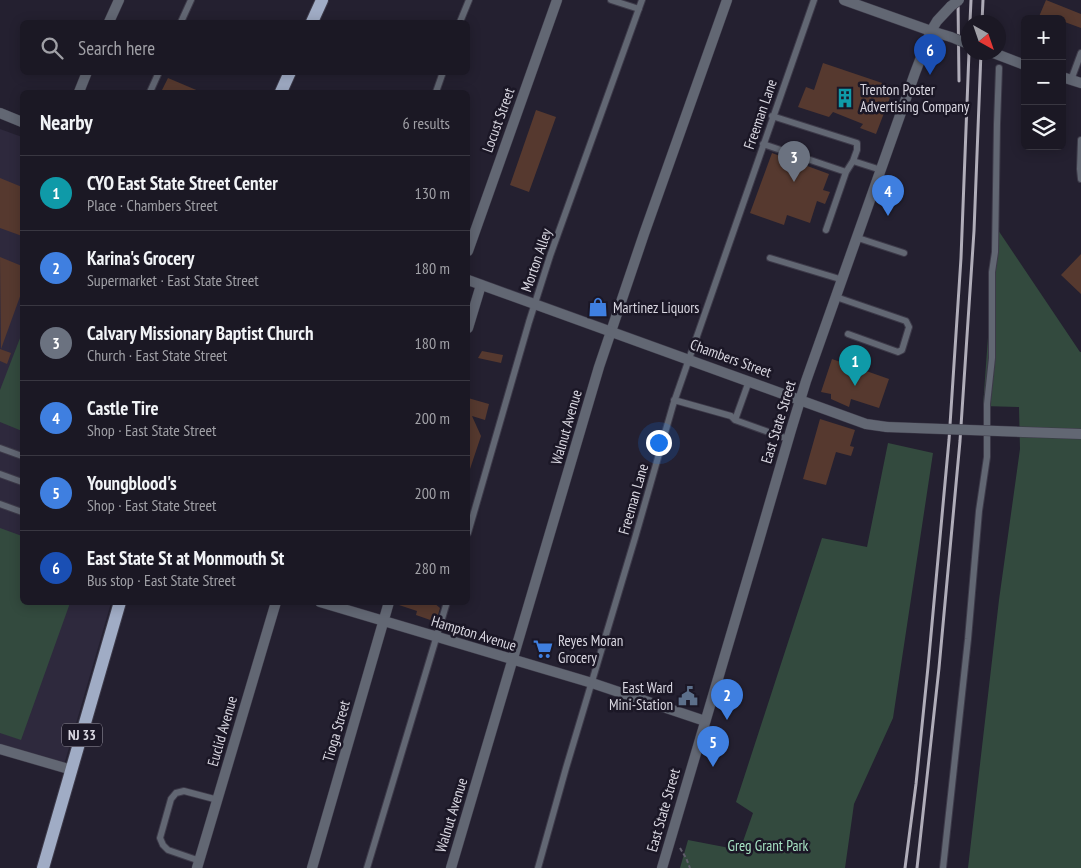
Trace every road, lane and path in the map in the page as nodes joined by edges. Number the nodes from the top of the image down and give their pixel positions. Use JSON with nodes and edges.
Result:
{"nodes":[{"id":1,"x":119,"y":0,"type":"edge"},
{"id":2,"x":191,"y":0,"type":"edge"},
{"id":3,"x":322,"y":0,"type":"edge"},
{"id":4,"x":469,"y":0,"type":"edge"},
{"id":5,"x":557,"y":0,"type":"edge"},
{"id":6,"x":612,"y":0,"type":"edge"},
{"id":7,"x":642,"y":0,"type":"edge"},
{"id":8,"x":727,"y":0,"type":"edge"},
{"id":9,"x":814,"y":0,"type":"edge"},
{"id":10,"x":844,"y":0,"type":"edge"},
{"id":11,"x":955,"y":3,"type":"edge"},
{"id":12,"x":639,"y":10,"type":"junction"},
{"id":13,"x":110,"y":20,"type":"edge"},
{"id":14,"x":182,"y":20,"type":"edge"},
{"id":15,"x":313,"y":20,"type":"edge"},
{"id":16,"x":461,"y":20,"type":"edge"},
{"id":17,"x":931,"y":31,"type":"junction"},
{"id":18,"x":961,"y":41,"type":"edge"},
{"id":19,"x":1081,"y":52,"type":"edge"},
{"id":20,"x":999,"y":60,"type":"edge"},
{"id":21,"x":1002,"y":63,"type":"junction"},
{"id":22,"x":1021,"y":65,"type":"edge"},
{"id":23,"x":86,"y":75,"type":"edge"},
{"id":24,"x":158,"y":75,"type":"edge"},
{"id":25,"x":289,"y":75,"type":"edge"},
{"id":26,"x":442,"y":75,"type":"edge"},
{"id":27,"x":1071,"y":80,"type":"edge"},
{"id":28,"x":80,"y":90,"type":"edge"},
{"id":29,"x":151,"y":90,"type":"edge"},
{"id":30,"x":282,"y":90,"type":"edge"},
{"id":31,"x":437,"y":90,"type":"edge"},
{"id":32,"x":0,"y":114,"type":"edge"},
{"id":33,"x":772,"y":116,"type":"junction"},
{"id":34,"x":20,"y":121,"type":"edge"},
{"id":35,"x":1081,"y":140,"type":"edge"},
{"id":36,"x":763,"y":144,"type":"junction"},
{"id":37,"x":854,"y":161,"type":"junction"},
{"id":38,"x":881,"y":170,"type":"junction"},
{"id":39,"x":846,"y":172,"type":"junction"},
{"id":40,"x":1081,"y":179,"type":"edge"},
{"id":41,"x":826,"y":230,"type":"dead end"},
{"id":42,"x":858,"y":238,"type":"junction"},
{"id":43,"x":470,"y":245,"type":"edge"},
{"id":44,"x":904,"y":253,"type":"dead end"},
{"id":45,"x":770,"y":258,"type":"dead end"},
{"id":46,"x":842,"y":280,"type":"junction"},
{"id":47,"x":470,"y":281,"type":"edge"},
{"id":48,"x":481,"y":285,"type":"junction"},
{"id":49,"x":836,"y":297,"type":"junction"},
{"id":50,"x":535,"y":304,"type":"junction"},
{"id":51,"x":470,"y":321,"type":"edge"},
{"id":52,"x":611,"y":330,"type":"junction"},
{"id":53,"x":848,"y":334,"type":"dead end"},
{"id":54,"x":688,"y":358,"type":"junction"},
{"id":55,"x":749,"y":381,"type":"junction"},
{"id":56,"x":800,"y":399,"type":"junction"},
{"id":57,"x":674,"y":400,"type":"junction"},
{"id":58,"x":735,"y":420,"type":"junction"},
{"id":59,"x":1081,"y":434,"type":"edge"},
{"id":60,"x":788,"y":439,"type":"junction"},
{"id":61,"x":0,"y":448,"type":"edge"},
{"id":62,"x":20,"y":455,"type":"edge"},
{"id":63,"x":0,"y":474,"type":"edge"},
{"id":64,"x":20,"y":481,"type":"edge"},
{"id":65,"x":0,"y":504,"type":"edge"},
{"id":66,"x":20,"y":511,"type":"edge"},
{"id":67,"x":470,"y":526,"type":"edge"},
{"id":68,"x":119,"y":605,"type":"edge"},
{"id":69,"x":275,"y":605,"type":"edge"},
{"id":70,"x":330,"y":605,"type":"edge"},
{"id":71,"x":388,"y":605,"type":"edge"},
{"id":72,"x":446,"y":605,"type":"edge"},
{"id":73,"x":384,"y":621,"type":"junction"},
{"id":74,"x":437,"y":637,"type":"junction"},
{"id":75,"x":512,"y":660,"type":"junction"},
{"id":76,"x":592,"y":684,"type":"junction"},
{"id":77,"x":705,"y":721,"type":"junction"},
{"id":78,"x":0,"y":749,"type":"edge"},
{"id":79,"x":72,"y":770,"type":"junction"},
{"id":80,"x":218,"y":800,"type":"junction"},
{"id":81,"x":671,"y":836,"type":"junction"},
{"id":82,"x":198,"y":864,"type":"edge"},
{"id":83,"x":43,"y":868,"type":"edge"},
{"id":84,"x":312,"y":868,"type":"edge"},
{"id":85,"x":367,"y":868,"type":"edge"},
{"id":86,"x":451,"y":868,"type":"edge"},
{"id":87,"x":538,"y":868,"type":"edge"},
{"id":88,"x":662,"y":868,"type":"edge"},
{"id":89,"x":690,"y":868,"type":"edge"},
{"id":90,"x":943,"y":868,"type":"edge"}],
"edges":[{"from":1,"to":13,"type":"street"},
{"from":2,"to":14,"type":"lane"},
{"from":3,"to":15,"type":"main road"},
{"from":4,"to":16,"type":"lane"},
{"from":5,"to":43,"type":"street","name":"Locust Street"},
{"from":6,"to":12,"type":"lane"},
{"from":7,"to":12,"type":"lane","name":"Morton Alley"},
{"from":8,"to":52,"type":"street","name":"Walnut Avenue"},
{"from":9,"to":33,"type":"lane","name":"Freeman Lane"},
{"from":10,"to":17,"type":"street"},
{"from":11,"to":17,"type":"street","name":"East State Street"},
{"from":12,"to":50,"type":"lane","name":"Morton Alley"},
{"from":17,"to":18,"type":"street","bridge":true},
{"from":17,"to":38,"type":"street","name":"East State Street"},
{"from":19,"to":27,"type":"lane"},
{"from":20,"to":21,"type":"street"},
{"from":21,"to":22,"type":"street"},
{"from":21,"to":90,"type":"lane"},
{"from":23,"to":28,"type":"street"},
{"from":24,"to":29,"type":"lane"},
{"from":25,"to":30,"type":"main road"},
{"from":26,"to":31,"type":"lane"},
{"from":32,"to":34,"type":"street"},
{"from":33,"to":36,"type":"lane","name":"Freeman Lane"},
{"from":33,"to":37,"type":"lane"},
{"from":35,"to":40,"type":"lane"},
{"from":36,"to":39,"type":"lane"},
{"from":36,"to":54,"type":"lane","name":"Freeman Lane"},
{"from":37,"to":38,"type":"lane"},
{"from":37,"to":39,"type":"lane"},
{"from":38,"to":42,"type":"street","name":"East State Street"},
{"from":39,"to":41,"type":"lane"},
{"from":42,"to":44,"type":"lane"},
{"from":42,"to":46,"type":"street","name":"East State Street"},
{"from":45,"to":46,"type":"lane"},
{"from":46,"to":49,"type":"street","name":"East State Street"},
{"from":47,"to":48,"type":"street","name":"Chambers Street"},
{"from":48,"to":50,"type":"street","name":"Chambers Street"},
{"from":48,"to":51,"type":"street"},
{"from":49,"to":53,"type":"lane"},
{"from":49,"to":56,"type":"street","name":"East State Street"},
{"from":50,"to":52,"type":"street","name":"Chambers Street"},
{"from":50,"to":67,"type":"lane","name":"Morton Alley"},
{"from":52,"to":54,"type":"street","name":"Chambers Street"},
{"from":52,"to":75,"type":"street","name":"Walnut Avenue"},
{"from":54,"to":55,"type":"street","name":"Chambers Street"},
{"from":54,"to":57,"type":"lane","name":"Freeman Lane"},
{"from":55,"to":56,"type":"street","name":"Chambers Street"},
{"from":55,"to":58,"type":"lane"},
{"from":56,"to":59,"type":"street","name":"Chambers Street","bridge":true},
{"from":56,"to":60,"type":"street","name":"East State Street"},
{"from":57,"to":58,"type":"lane"},
{"from":57,"to":76,"type":"lane","name":"Freeman Lane"},
{"from":58,"to":60,"type":"lane"},
{"from":60,"to":77,"type":"street","name":"East State Street"},
{"from":61,"to":62,"type":"lane"},
{"from":63,"to":64,"type":"lane"},
{"from":65,"to":66,"type":"lane"},
{"from":68,"to":79,"type":"main road","number":"NJ 33"},
{"from":69,"to":80,"type":"street","name":"Euclid Avenue"},
{"from":70,"to":73,"type":"street","name":"Hampton Avenue"},
{"from":71,"to":73,"type":"street","name":"Tioga Street"},
{"from":72,"to":74,"type":"lane"},
{"from":73,"to":74,"type":"street","name":"Hampton Avenue"},
{"from":73,"to":84,"type":"street","name":"Tioga Street"},
{"from":74,"to":75,"type":"street","name":"Hampton Avenue"},
{"from":74,"to":85,"type":"lane"},
{"from":75,"to":76,"type":"street","name":"Hampton Avenue"},
{"from":75,"to":86,"type":"street","name":"Walnut Avenue"},
{"from":76,"to":77,"type":"street","name":"Hampton Avenue"},
{"from":76,"to":87,"type":"lane","name":"Freeman Lane"},
{"from":77,"to":81,"type":"street","name":"East State Street"},
{"from":78,"to":79,"type":"street"},
{"from":79,"to":83,"type":"main road","number":"NJ 33"},
{"from":80,"to":82,"type":"street","name":"Euclid Avenue"},
{"from":80,"to":82,"type":"lane"},
{"from":81,"to":88,"type":"street","name":"East State Street"},
{"from":81,"to":89,"type":"path"}]}
